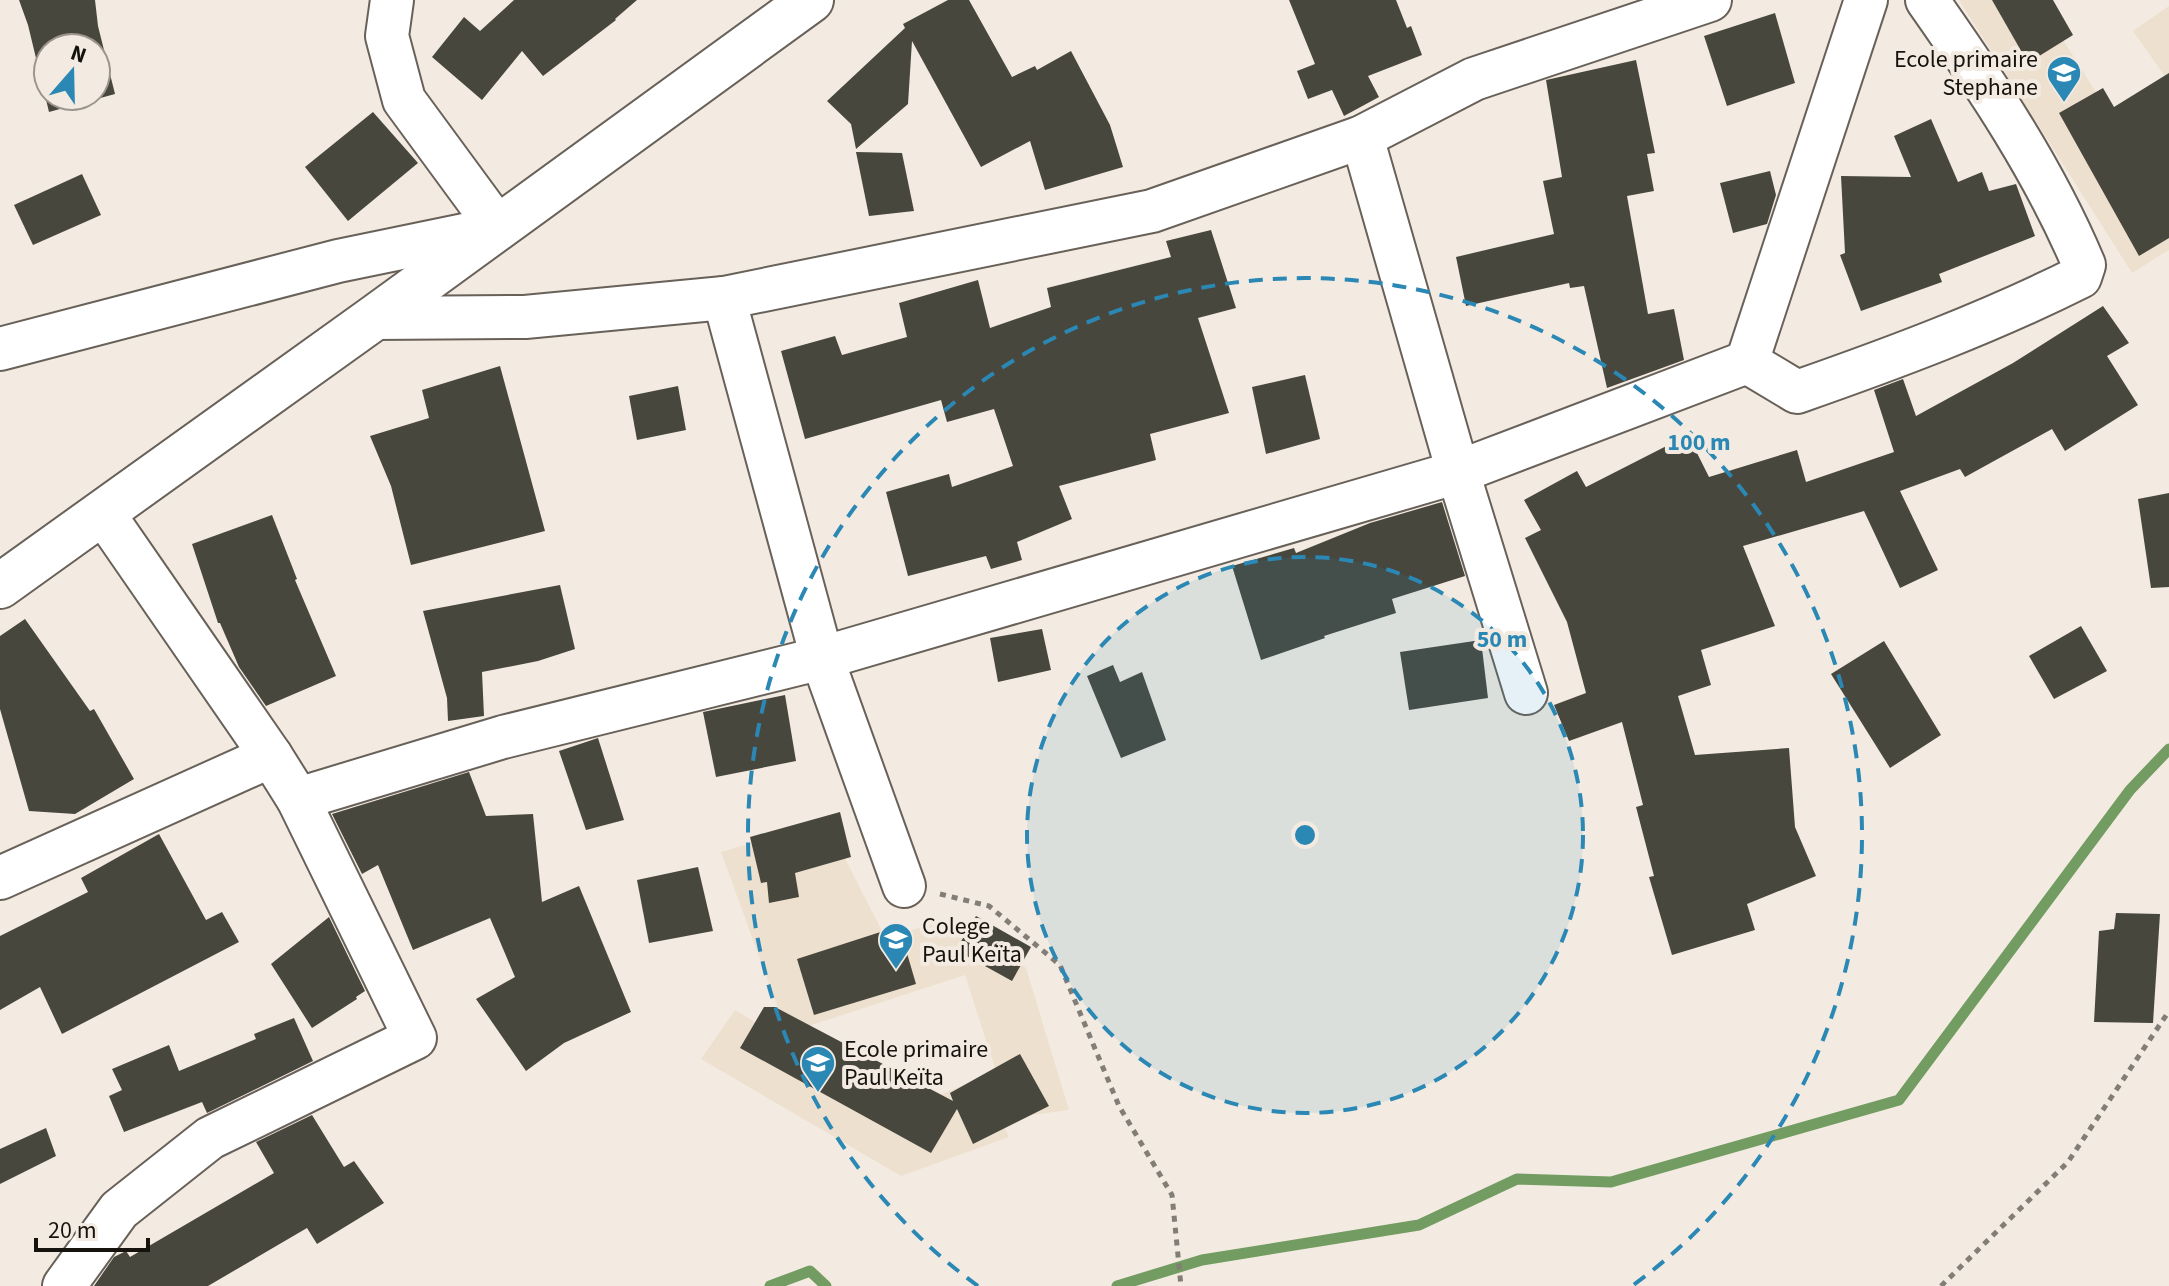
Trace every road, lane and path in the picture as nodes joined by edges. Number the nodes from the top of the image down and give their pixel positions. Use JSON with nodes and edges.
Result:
{"nodes":[{"id":1,"x":392,"y":0,"type":"edge"},
{"id":2,"x":811,"y":0,"type":"edge"},
{"id":3,"x":1710,"y":0,"type":"edge"},
{"id":4,"x":1866,"y":0,"type":"edge"},
{"id":5,"x":1927,"y":0,"type":"edge"},
{"id":6,"x":1362,"y":137,"type":"junction"},
{"id":7,"x":498,"y":228,"type":"junction"},
{"id":8,"x":724,"y":298,"type":"junction"},
{"id":9,"x":374,"y":318,"type":"junction"},
{"id":10,"x":0,"y":349,"type":"edge"},
{"id":11,"x":1747,"y":362,"type":"junction"},
{"id":12,"x":1458,"y":472,"type":"junction"},
{"id":13,"x":103,"y":513,"type":"junction"},
{"id":14,"x":0,"y":586,"type":"edge"},
{"id":15,"x":822,"y":658,"type":"junction"},
{"id":16,"x":1526,"y":693,"type":"dead end"},
{"id":17,"x":271,"y":756,"type":"junction"},
{"id":18,"x":298,"y":799,"type":"junction"},
{"id":19,"x":0,"y":878,"type":"edge"},
{"id":20,"x":904,"y":886,"type":"joint"},
{"id":21,"x":2169,"y":1011,"type":"edge"},
{"id":22,"x":64,"y":1286,"type":"edge"},
{"id":23,"x":1181,"y":1286,"type":"edge"},
{"id":24,"x":1941,"y":1286,"type":"edge"}],
"edges":[{"from":1,"to":7,"type":"street"},
{"from":2,"to":7,"type":"main road"},
{"from":3,"to":6,"type":"street"},
{"from":4,"to":11,"type":"street"},
{"from":5,"to":11,"type":"street"},
{"from":6,"to":8,"type":"street"},
{"from":6,"to":12,"type":"street"},
{"from":7,"to":9,"type":"main road"},
{"from":7,"to":10,"type":"street"},
{"from":8,"to":9,"type":"street"},
{"from":8,"to":15,"type":"street"},
{"from":9,"to":13,"type":"main road"},
{"from":11,"to":12,"type":"street"},
{"from":12,"to":15,"type":"street"},
{"from":12,"to":16,"type":"street"},
{"from":13,"to":14,"type":"main road"},
{"from":13,"to":17,"type":"street"},
{"from":15,"to":18,"type":"street"},
{"from":15,"to":20,"type":"street"},
{"from":17,"to":18,"type":"street"},
{"from":17,"to":19,"type":"street"},
{"from":18,"to":22,"type":"street"},
{"from":20,"to":23,"type":"path"},
{"from":21,"to":24,"type":"path"}]}
